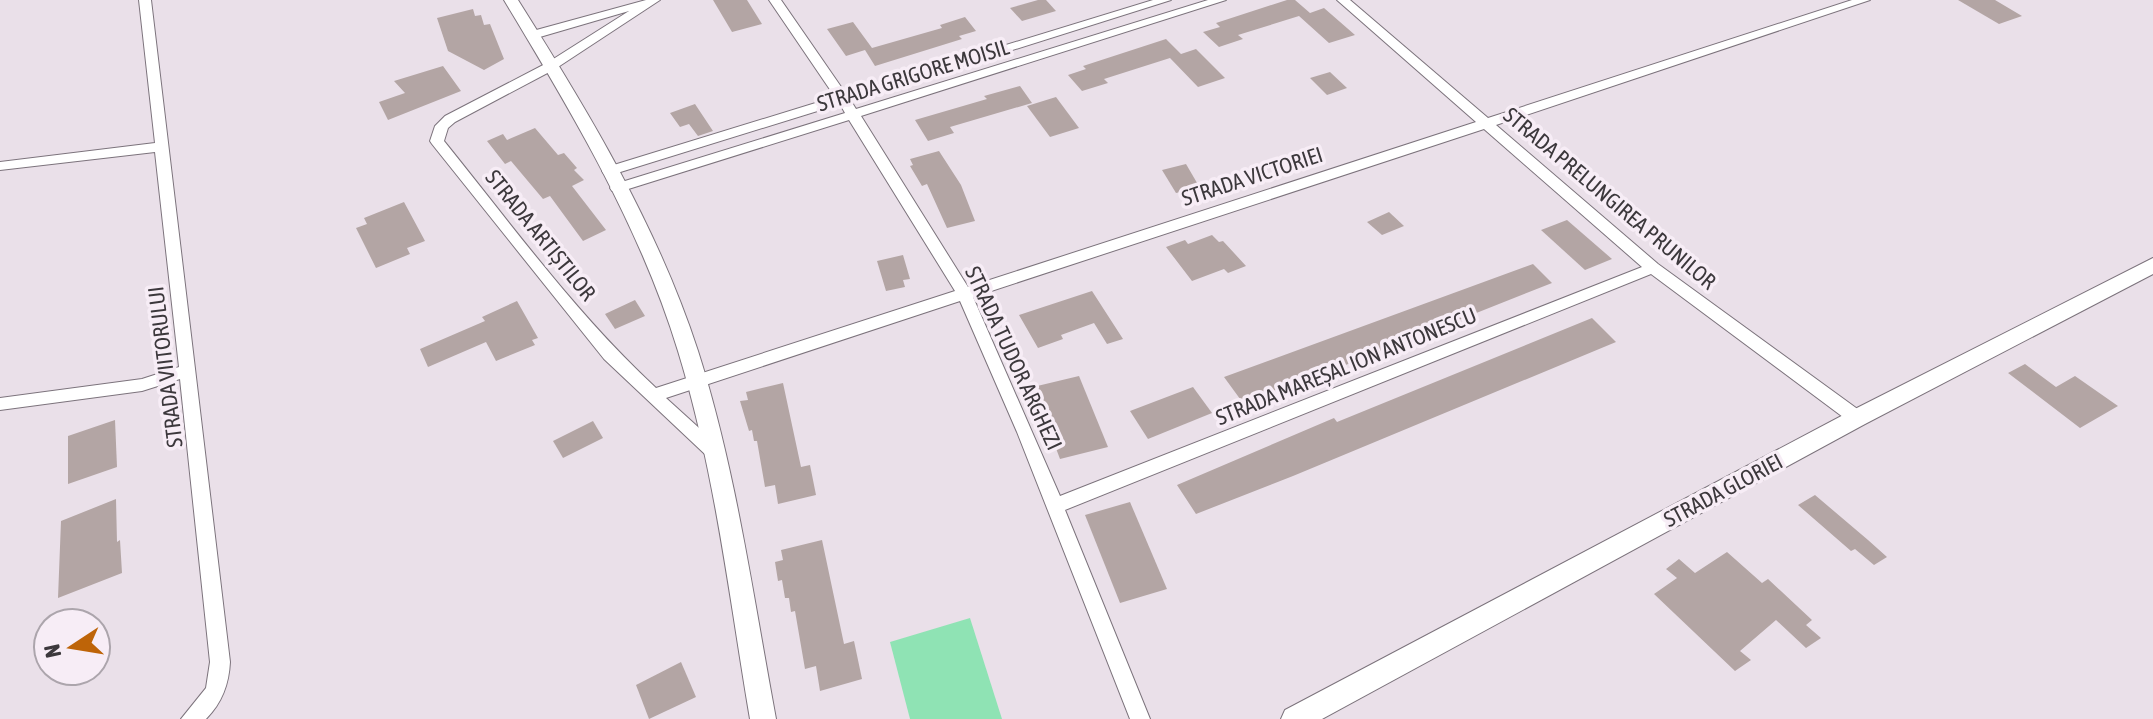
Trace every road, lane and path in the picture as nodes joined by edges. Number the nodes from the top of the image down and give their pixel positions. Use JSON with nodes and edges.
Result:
{"nodes":[{"id":1,"x":145,"y":0,"type":"edge"},
{"id":2,"x":511,"y":0,"type":"edge"},
{"id":3,"x":654,"y":0,"type":"edge"},
{"id":4,"x":775,"y":0,"type":"edge"},
{"id":5,"x":1165,"y":0,"type":"edge"},
{"id":6,"x":1220,"y":0,"type":"edge"},
{"id":7,"x":1343,"y":0,"type":"edge"},
{"id":8,"x":1864,"y":0,"type":"edge"},
{"id":9,"x":533,"y":35,"type":"junction"},
{"id":10,"x":551,"y":66,"type":"junction"},
{"id":11,"x":843,"y":99,"type":"junction"},
{"id":12,"x":853,"y":115,"type":"junction"},
{"id":13,"x":1485,"y":123,"type":"junction"},
{"id":14,"x":161,"y":147,"type":"junction"},
{"id":15,"x":3,"y":168,"type":"edge"},
{"id":16,"x":613,"y":180,"type":"junction"},
{"id":17,"x":2153,"y":265,"type":"edge"},
{"id":18,"x":1653,"y":268,"type":"junction"},
{"id":19,"x":964,"y":293,"type":"junction"},
{"id":20,"x":187,"y":371,"type":"junction"},
{"id":21,"x":697,"y":381,"type":"junction"},
{"id":22,"x":655,"y":395,"type":"junction"},
{"id":23,"x":0,"y":404,"type":"edge"},
{"id":24,"x":1857,"y":418,"type":"junction"},
{"id":25,"x":714,"y":452,"type":"junction"},
{"id":26,"x":1055,"y":506,"type":"junction"},
{"id":27,"x":191,"y":719,"type":"edge"},
{"id":28,"x":763,"y":719,"type":"edge"},
{"id":29,"x":1140,"y":719,"type":"edge"},
{"id":30,"x":1295,"y":719,"type":"edge"}],
"edges":[{"from":1,"to":14,"type":"street","name":"STRADA VIITORULUI"},
{"from":2,"to":9,"type":"street"},
{"from":3,"to":9,"type":"street"},
{"from":3,"to":10,"type":"street"},
{"from":4,"to":11,"type":"street","name":"STRADA TUDOR ARGHEZI"},
{"from":5,"to":11,"type":"street","name":"STRADA GRIGORE MOISIL"},
{"from":6,"to":12,"type":"street","name":"STRADA GRIGORE MOISIL"},
{"from":7,"to":13,"type":"street","name":"STRADA PRELUNGIREA PRUNILOR"},
{"from":8,"to":13,"type":"street","name":"STRADA VICTORIEI"},
{"from":9,"to":10,"type":"street"},
{"from":10,"to":16,"type":"street"},
{"from":10,"to":22,"type":"street","name":"STRADA ARTIȘTILOR"},
{"from":11,"to":12,"type":"street","name":"STRADA TUDOR ARGHEZI"},
{"from":11,"to":16,"type":"street","name":"STRADA GRIGORE MOISIL"},
{"from":12,"to":16,"type":"street","name":"STRADA GRIGORE MOISIL"},
{"from":12,"to":19,"type":"street","name":"STRADA TUDOR ARGHEZI"},
{"from":13,"to":18,"type":"street","name":"STRADA PRELUNGIREA PRUNILOR"},
{"from":13,"to":19,"type":"street","name":"STRADA VICTORIEI"},
{"from":14,"to":15,"type":"street"},
{"from":14,"to":20,"type":"street","name":"STRADA VIITORULUI"},
{"from":16,"to":21,"type":"street"},
{"from":17,"to":24,"type":"main road","name":"STRADA GLORIEI"},
{"from":18,"to":24,"type":"street","name":"STRADA PRELUNGIREA PRUNILOR"},
{"from":18,"to":26,"type":"street","name":"STRADA MAREȘAL ION ANTONESCU"},
{"from":19,"to":21,"type":"street","name":"STRADA VICTORIEI"},
{"from":19,"to":26,"type":"street","name":"STRADA TUDOR ARGHEZI"},
{"from":20,"to":23,"type":"street"},
{"from":20,"to":27,"type":"street","name":"STRADA VIITORULUI"},
{"from":21,"to":22,"type":"street","name":"STRADA VICTORIEI"},
{"from":21,"to":25,"type":"street"},
{"from":22,"to":25,"type":"street","name":"STRADA ARTIȘTILOR"},
{"from":24,"to":30,"type":"main road","name":"STRADA GLORIEI"},
{"from":25,"to":28,"type":"street"},
{"from":26,"to":29,"type":"street","name":"STRADA TUDOR ARGHEZI"}]}
